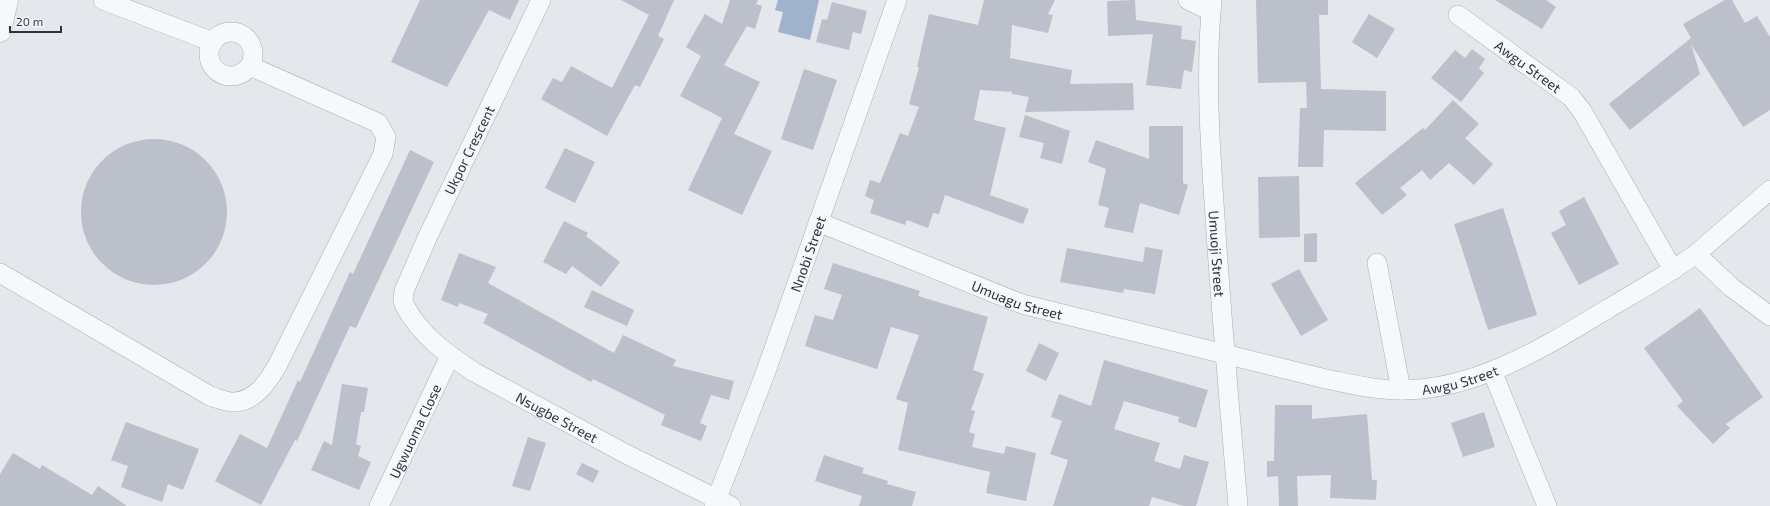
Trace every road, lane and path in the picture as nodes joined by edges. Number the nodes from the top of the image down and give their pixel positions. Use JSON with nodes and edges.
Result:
{"nodes":[{"id":1,"x":7,"y":0,"type":"edge"},
{"id":2,"x":103,"y":0,"type":"edge"},
{"id":3,"x":541,"y":0,"type":"edge"},
{"id":4,"x":897,"y":0,"type":"edge"},
{"id":5,"x":1188,"y":0,"type":"edge"},
{"id":6,"x":1212,"y":5,"type":"edge"},
{"id":7,"x":1458,"y":15,"type":"dead end"},
{"id":8,"x":0,"y":31,"type":"edge"},
{"id":9,"x":212,"y":42,"type":"junction"},
{"id":10,"x":250,"y":66,"type":"junction"},
{"id":11,"x":1770,"y":190,"type":"edge"},
{"id":12,"x":818,"y":222,"type":"junction"},
{"id":13,"x":1696,"y":254,"type":"junction"},
{"id":14,"x":1376,"y":263,"type":"dead end"},
{"id":15,"x":1673,"y":270,"type":"junction"},
{"id":16,"x":0,"y":273,"type":"edge"},
{"id":17,"x":403,"y":301,"type":"joint"},
{"id":18,"x":1770,"y":316,"type":"edge"},
{"id":19,"x":1224,"y":354,"type":"junction"},
{"id":20,"x":450,"y":356,"type":"junction"},
{"id":21,"x":1492,"y":371,"type":"junction"},
{"id":22,"x":1401,"y":390,"type":"junction"},
{"id":23,"x":721,"y":503,"type":"edge"},
{"id":24,"x":380,"y":506,"type":"edge"},
{"id":25,"x":1238,"y":506,"type":"edge"},
{"id":26,"x":1547,"y":506,"type":"edge"}],
"edges":[{"from":1,"to":8,"type":"street"},
{"from":2,"to":9,"type":"street"},
{"from":3,"to":17,"type":"street","name":"Ukpor Crescent"},
{"from":4,"to":12,"type":"street","name":"Nnobi Street"},
{"from":5,"to":6,"type":"street"},
{"from":6,"to":19,"type":"street","name":"Umuoji Street"},
{"from":7,"to":15,"type":"street","name":"Awgu Street"},
{"from":9,"to":10,"type":"street"},
{"from":9,"to":10,"type":"street"},
{"from":10,"to":16,"type":"street"},
{"from":11,"to":13,"type":"street","name":"Awgu Street"},
{"from":12,"to":19,"type":"street","name":"Umuagu Street"},
{"from":12,"to":23,"type":"street","name":"Nnobi Street"},
{"from":13,"to":15,"type":"street","name":"Awgu Street"},
{"from":13,"to":18,"type":"street"},
{"from":14,"to":22,"type":"street"},
{"from":15,"to":21,"type":"street","name":"Awgu Street"},
{"from":17,"to":20,"type":"street","name":"Nsugbe Street"},
{"from":19,"to":22,"type":"street","name":"Awgu Street"},
{"from":19,"to":25,"type":"street","name":"Umuoji Street"},
{"from":20,"to":23,"type":"street","name":"Nsugbe Street"},
{"from":20,"to":24,"type":"street","name":"Ugwuoma Close"},
{"from":21,"to":22,"type":"street","name":"Awgu Street"},
{"from":21,"to":26,"type":"street"}]}
